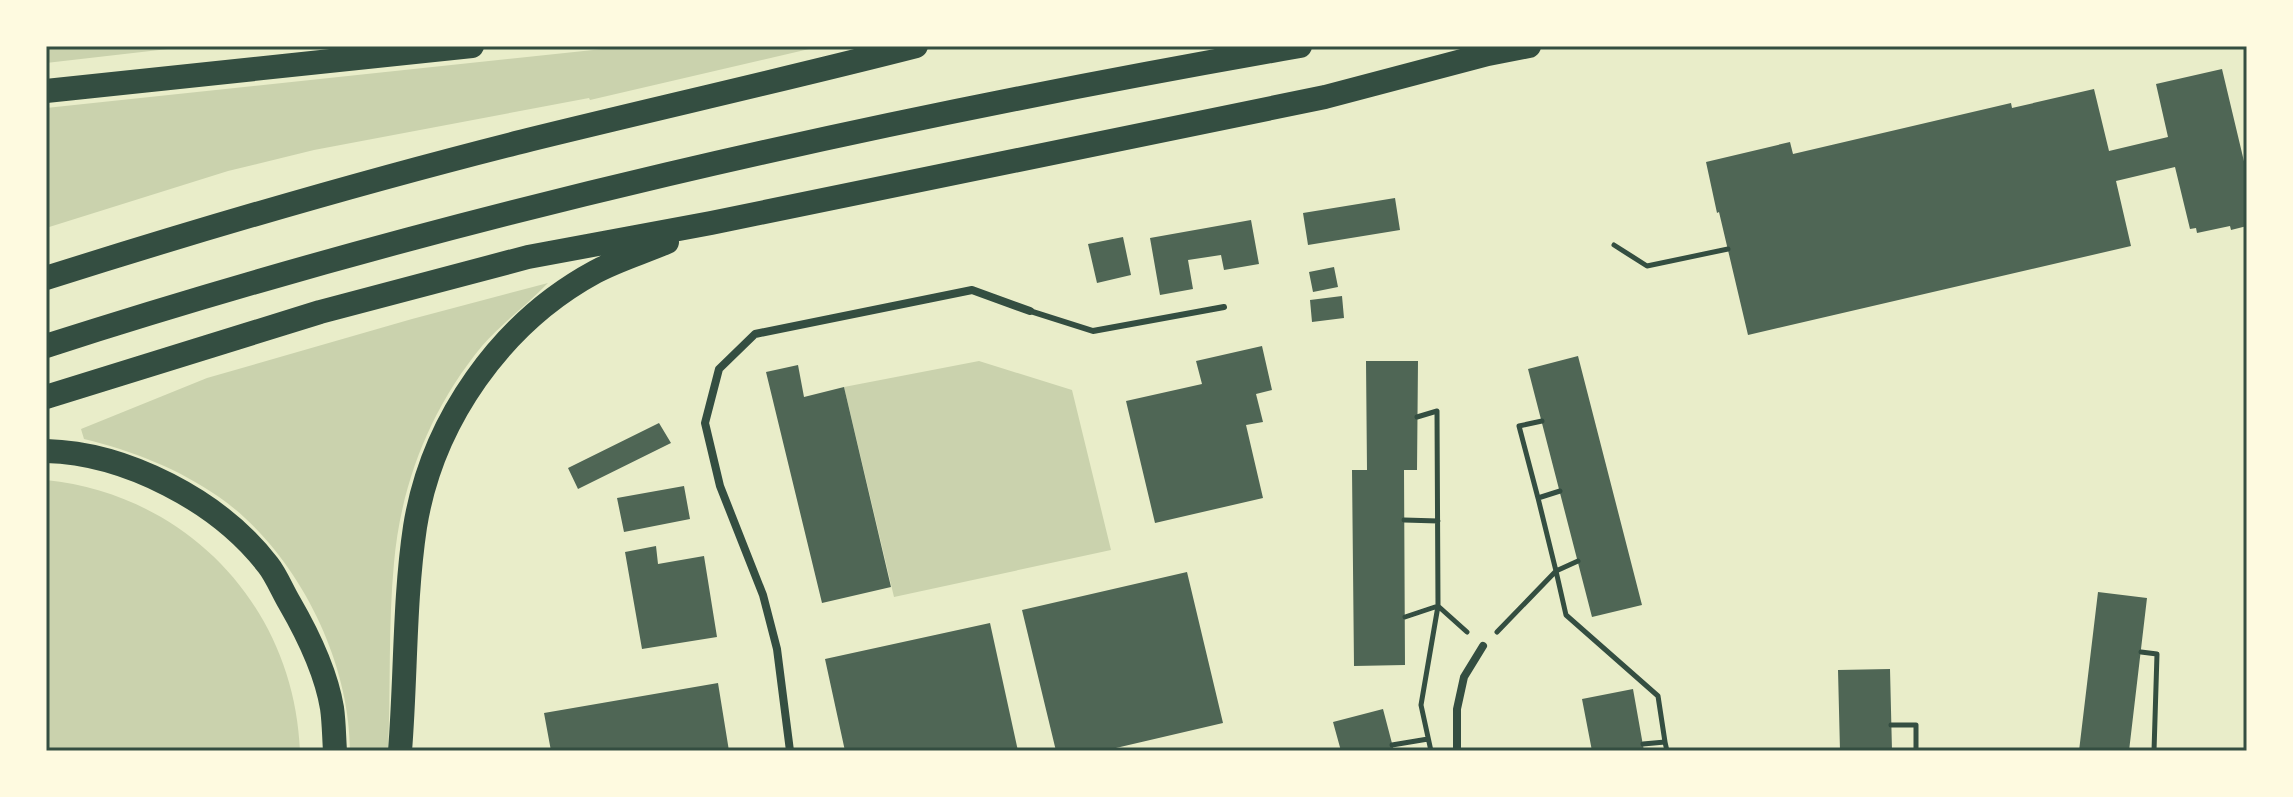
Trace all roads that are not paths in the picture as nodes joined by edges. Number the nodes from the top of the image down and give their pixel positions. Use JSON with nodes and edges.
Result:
{"nodes":[{"id":1,"x":472,"y":46,"type":"edge"},
{"id":2,"x":916,"y":46,"type":"edge"},
{"id":3,"x":1300,"y":46,"type":"edge"},
{"id":4,"x":1529,"y":46,"type":"edge"},
{"id":5,"x":46,"y":91,"type":"edge"},
{"id":6,"x":711,"y":223,"type":"junction"},
{"id":7,"x":46,"y":278,"type":"edge"},
{"id":8,"x":1224,"y":307,"type":"dead end"},
{"id":9,"x":1030,"y":311,"type":"joint"},
{"id":10,"x":46,"y":346,"type":"edge"},
{"id":11,"x":46,"y":397,"type":"edge"},
{"id":12,"x":46,"y":451,"type":"edge"},
{"id":13,"x":1483,"y":646,"type":"road end"},
{"id":14,"x":335,"y":751,"type":"edge"},
{"id":15,"x":400,"y":751,"type":"edge"},
{"id":16,"x":790,"y":751,"type":"edge"},
{"id":17,"x":1457,"y":751,"type":"edge"}],
"edges":[{"from":1,"to":5,"type":"highway"},
{"from":2,"to":7,"type":"highway"},
{"from":3,"to":10,"type":"highway"},
{"from":4,"to":6,"type":"highway"},
{"from":6,"to":11,"type":"highway"},
{"from":6,"to":15,"type":"highway"},
{"from":8,"to":9,"type":"lane"},
{"from":9,"to":16,"type":"street"},
{"from":12,"to":14,"type":"highway"},
{"from":13,"to":17,"type":"street"}]}
